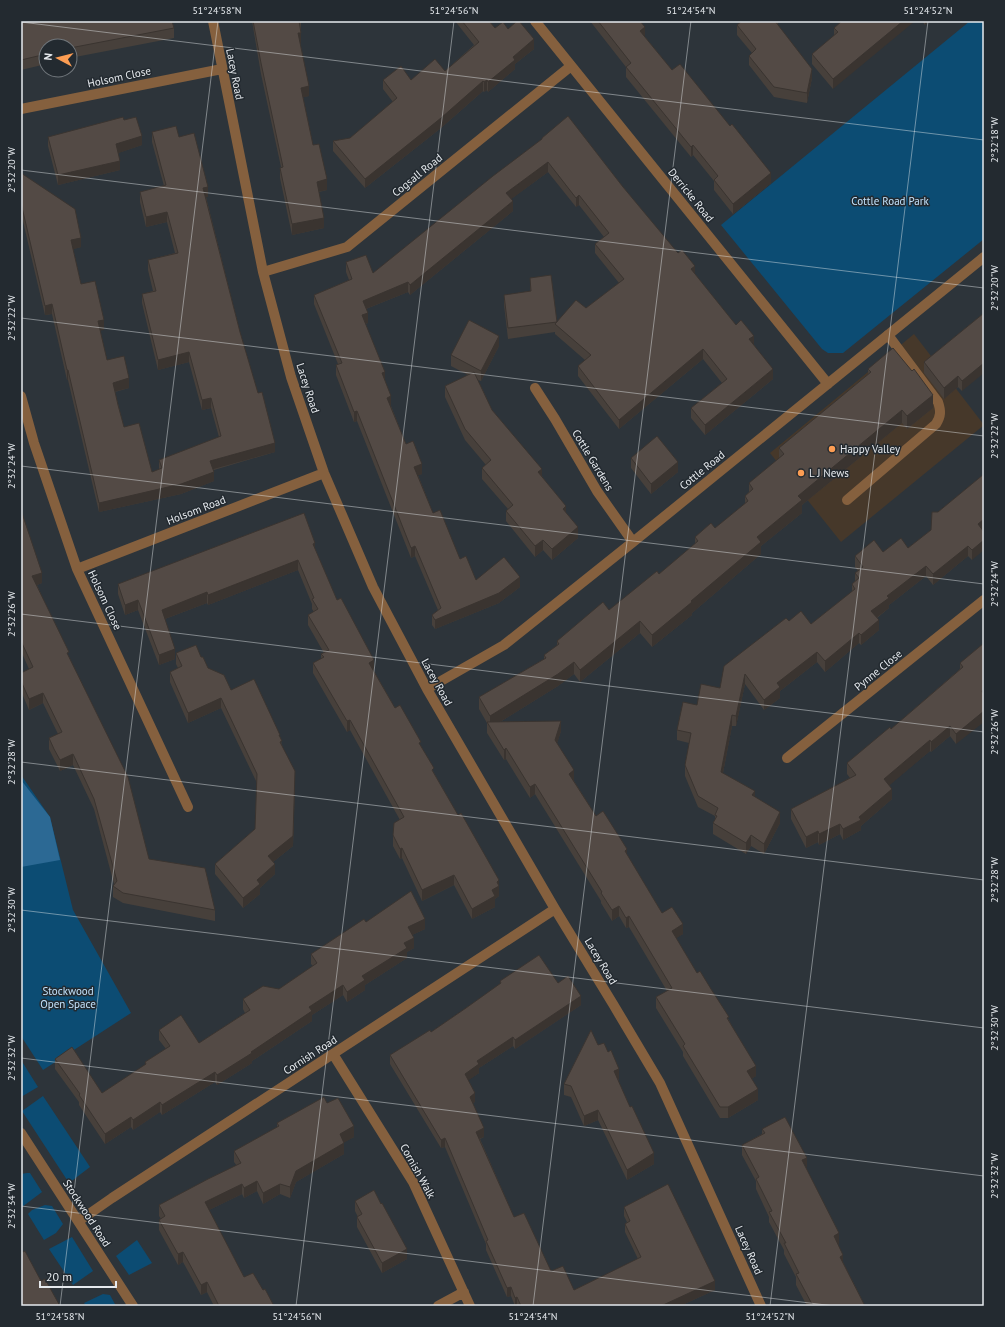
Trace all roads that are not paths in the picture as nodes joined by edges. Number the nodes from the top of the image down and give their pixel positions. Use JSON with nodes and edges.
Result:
{"nodes":[{"id":1,"x":213,"y":21,"type":"edge"},
{"id":2,"x":535,"y":21,"type":"edge"},
{"id":3,"x":571,"y":66,"type":"junction"},
{"id":4,"x":222,"y":68,"type":"junction"},
{"id":5,"x":21,"y":109,"type":"edge"},
{"id":6,"x":984,"y":257,"type":"edge"},
{"id":7,"x":263,"y":272,"type":"junction"},
{"id":8,"x":888,"y":335,"type":"junction"},
{"id":9,"x":828,"y":384,"type":"junction"},
{"id":10,"x":535,"y":388,"type":"dead end"},
{"id":11,"x":21,"y":396,"type":"edge"},
{"id":12,"x":324,"y":473,"type":"junction"},
{"id":13,"x":847,"y":500,"type":"dead end"},
{"id":14,"x":633,"y":542,"type":"junction"},
{"id":15,"x":77,"y":569,"type":"junction"},
{"id":16,"x":984,"y":600,"type":"edge"},
{"id":17,"x":427,"y":689,"type":"junction"},
{"id":18,"x":787,"y":758,"type":"dead end"},
{"id":19,"x":188,"y":807,"type":"dead end"},
{"id":20,"x":555,"y":909,"type":"junction"},
{"id":21,"x":333,"y":1054,"type":"junction"},
{"id":22,"x":21,"y":1133,"type":"edge"},
{"id":23,"x":79,"y":1221,"type":"junction"},
{"id":24,"x":464,"y":1292,"type":"junction"},
{"id":25,"x":133,"y":1306,"type":"edge"},
{"id":26,"x":438,"y":1306,"type":"edge"},
{"id":27,"x":470,"y":1306,"type":"edge"},
{"id":28,"x":761,"y":1306,"type":"edge"}],
"edges":[{"from":1,"to":4,"type":"street","name":"Lacey Road"},
{"from":2,"to":3,"type":"street","name":"Derricke Road"},
{"from":3,"to":7,"type":"street","name":"Cogsall Road"},
{"from":3,"to":9,"type":"street","name":"Derricke Road"},
{"from":4,"to":5,"type":"street","name":"Holsom Close"},
{"from":4,"to":7,"type":"street","name":"Lacey Road"},
{"from":6,"to":8,"type":"street","name":"Cottle Road"},
{"from":7,"to":12,"type":"street","name":"Lacey Road"},
{"from":8,"to":9,"type":"street","name":"Cottle Road"},
{"from":8,"to":13,"type":"street"},
{"from":9,"to":14,"type":"street","name":"Cottle Road"},
{"from":10,"to":14,"type":"street","name":"Cottle Gardens"},
{"from":11,"to":15,"type":"street","name":"Holsom Close"},
{"from":12,"to":15,"type":"street","name":"Holsom Road"},
{"from":12,"to":17,"type":"street","name":"Lacey Road"},
{"from":14,"to":17,"type":"street","name":"Cottle Road"},
{"from":15,"to":19,"type":"street","name":"Holsom Close"},
{"from":16,"to":18,"type":"street","name":"Pynne Close"},
{"from":17,"to":20,"type":"street","name":"Lacey Road"},
{"from":20,"to":21,"type":"street","name":"Cornish Road"},
{"from":20,"to":28,"type":"street","name":"Lacey Road"},
{"from":21,"to":23,"type":"street","name":"Cornish Road"},
{"from":21,"to":24,"type":"street","name":"Cornish Walk"},
{"from":22,"to":23,"type":"street","name":"Stockwood Road"},
{"from":23,"to":25,"type":"street","name":"Stockwood Road"},
{"from":24,"to":26,"type":"street"},
{"from":24,"to":27,"type":"street","name":"Cornish Walk"}]}
